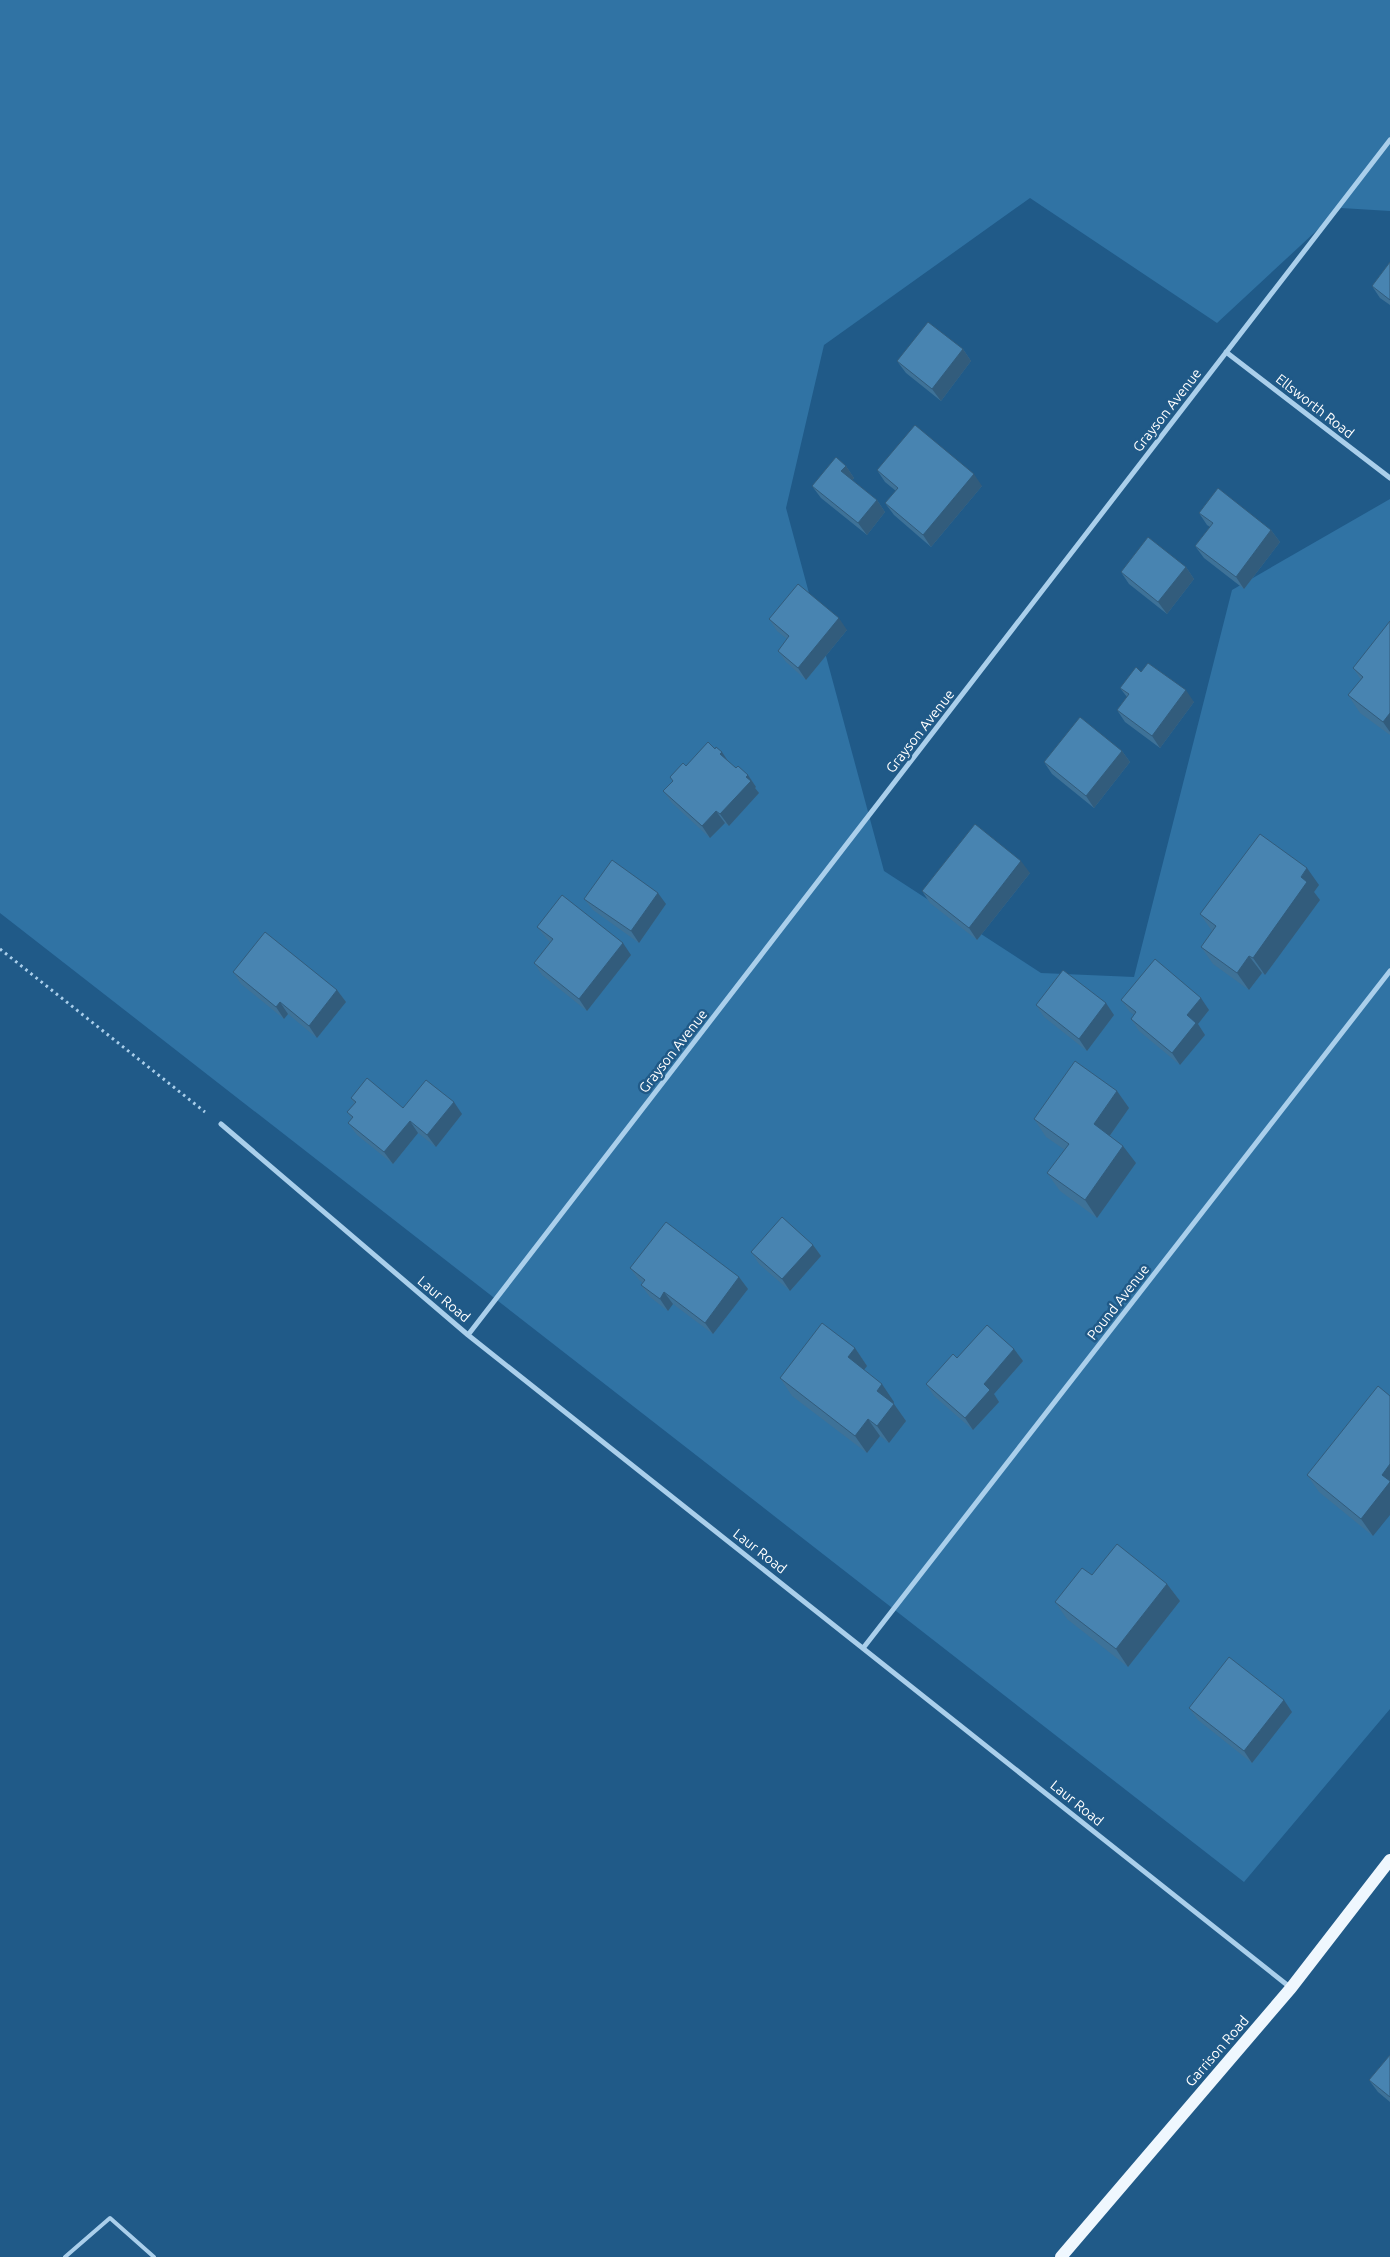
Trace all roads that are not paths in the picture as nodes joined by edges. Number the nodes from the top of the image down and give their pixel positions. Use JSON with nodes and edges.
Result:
{"nodes":[{"id":1,"x":1390,"y":140,"type":"edge"},
{"id":2,"x":1226,"y":352,"type":"junction"},
{"id":3,"x":1390,"y":478,"type":"edge"},
{"id":4,"x":1390,"y":971,"type":"edge"},
{"id":5,"x":221,"y":1124,"type":"road end"},
{"id":6,"x":468,"y":1335,"type":"junction"},
{"id":7,"x":864,"y":1647,"type":"junction"},
{"id":8,"x":1390,"y":1860,"type":"edge"},
{"id":9,"x":1291,"y":1988,"type":"junction"},
{"id":10,"x":65,"y":2257,"type":"edge"},
{"id":11,"x":154,"y":2257,"type":"edge"},
{"id":12,"x":1060,"y":2257,"type":"edge"}],
"edges":[{"from":1,"to":2,"type":"street","name":"Grayson Avenue"},
{"from":2,"to":3,"type":"street","name":"Ellsworth Road"},
{"from":2,"to":6,"type":"street","name":"Grayson Avenue"},
{"from":4,"to":7,"type":"street","name":"Pound Avenue"},
{"from":5,"to":6,"type":"street","name":"Laur Road"},
{"from":6,"to":7,"type":"street","name":"Laur Road"},
{"from":7,"to":9,"type":"street","name":"Laur Road"},
{"from":8,"to":9,"type":"main road","name":"Garrison Road"},
{"from":9,"to":12,"type":"main road","name":"Garrison Road"},
{"from":10,"to":11,"type":"lane"}]}
